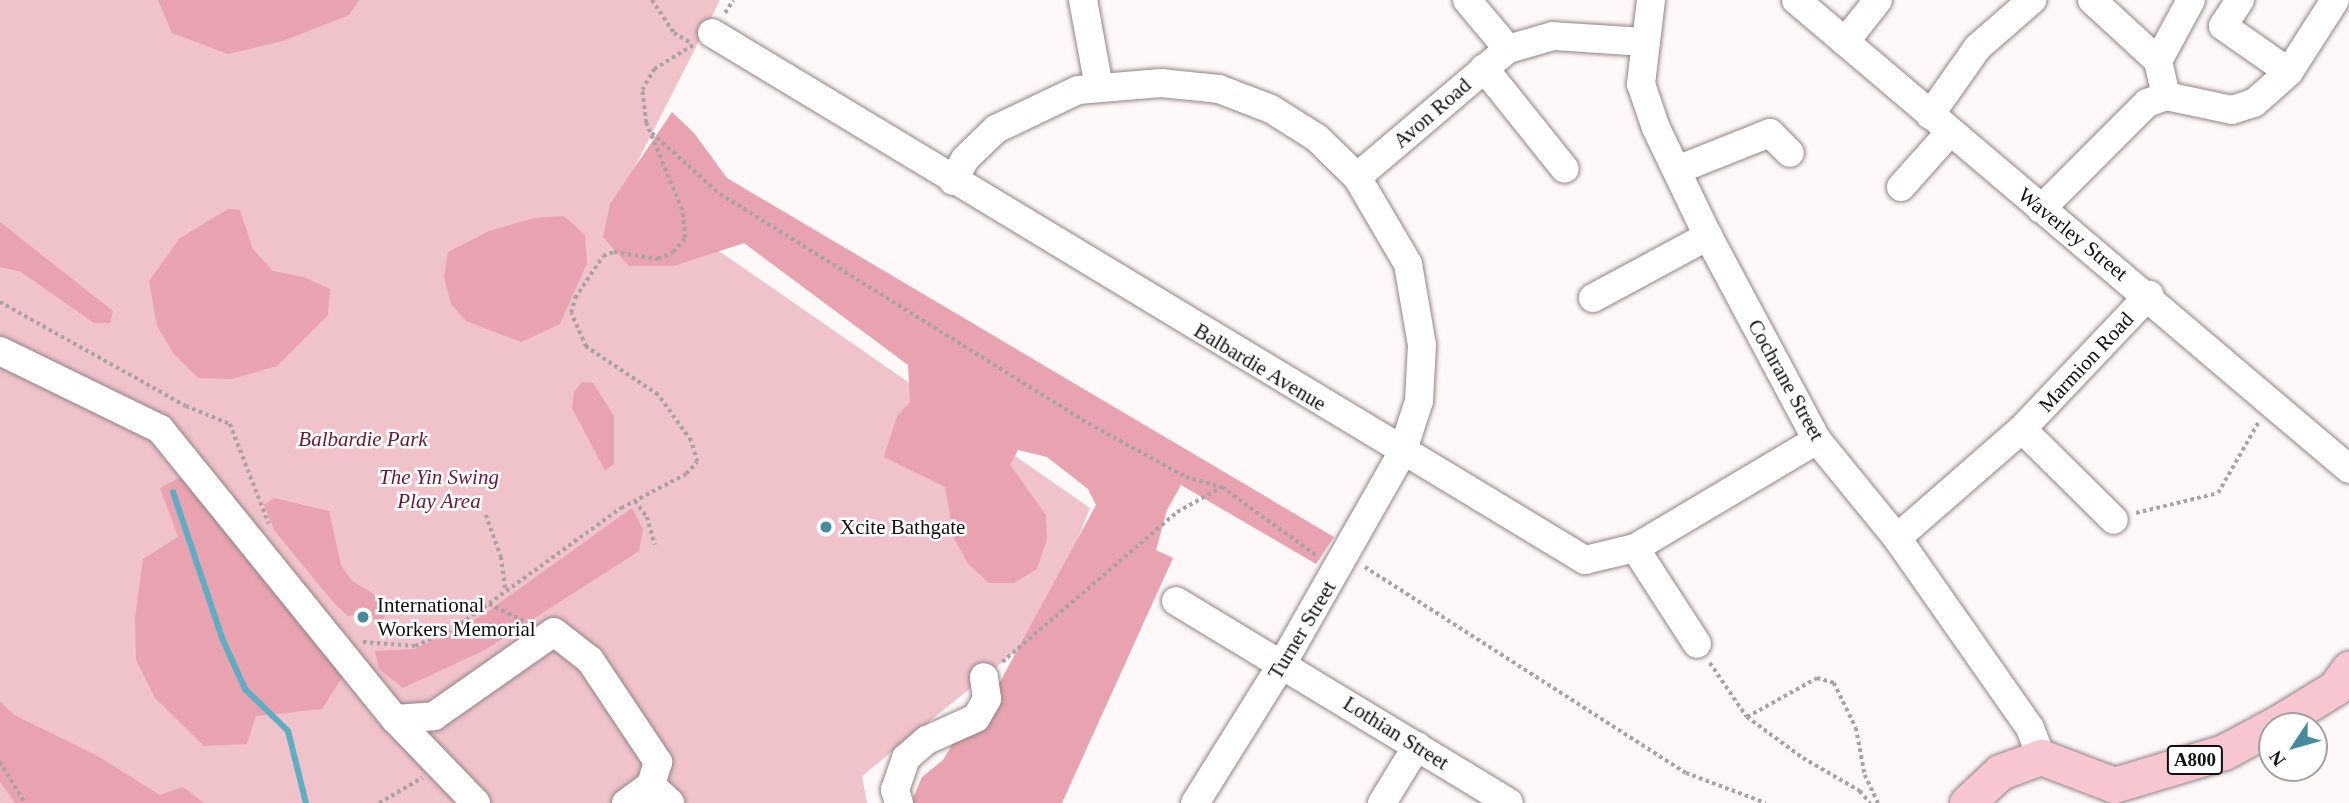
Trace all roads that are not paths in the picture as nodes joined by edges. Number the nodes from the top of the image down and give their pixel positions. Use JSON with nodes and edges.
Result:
{"nodes":[{"id":1,"x":1083,"y":0,"type":"edge"},
{"id":2,"x":1467,"y":0,"type":"edge"},
{"id":3,"x":1651,"y":0,"type":"edge"},
{"id":4,"x":1796,"y":0,"type":"edge"},
{"id":5,"x":1878,"y":0,"type":"edge"},
{"id":6,"x":2032,"y":0,"type":"edge"},
{"id":7,"x":2092,"y":0,"type":"edge"},
{"id":8,"x":2191,"y":0,"type":"edge"},
{"id":9,"x":2240,"y":0,"type":"edge"},
{"id":10,"x":2326,"y":4,"type":"edge"},
{"id":11,"x":702,"y":39,"type":"road end"},
{"id":12,"x":1646,"y":42,"type":"junction"},
{"id":13,"x":1845,"y":42,"type":"junction"},
{"id":14,"x":1507,"y":49,"type":"junction"},
{"id":15,"x":2158,"y":61,"type":"junction"},
{"id":16,"x":1484,"y":68,"type":"junction"},
{"id":17,"x":2289,"y":72,"type":"junction"},
{"id":18,"x":1099,"y":87,"type":"junction"},
{"id":19,"x":2166,"y":96,"type":"junction"},
{"id":20,"x":1940,"y":123,"type":"junction"},
{"id":21,"x":1790,"y":153,"type":"dead end"},
{"id":22,"x":1565,"y":169,"type":"dead end"},
{"id":23,"x":1677,"y":170,"type":"junction"},
{"id":24,"x":1357,"y":177,"type":"junction"},
{"id":25,"x":953,"y":181,"type":"junction"},
{"id":26,"x":1901,"y":187,"type":"dead end"},
{"id":27,"x":2041,"y":209,"type":"junction"},
{"id":28,"x":1708,"y":236,"type":"junction"},
{"id":29,"x":2149,"y":295,"type":"junction"},
{"id":30,"x":1593,"y":298,"type":"dead end"},
{"id":31,"x":0,"y":351,"type":"edge"},
{"id":32,"x":2022,"y":429,"type":"junction"},
{"id":33,"x":1817,"y":440,"type":"junction"},
{"id":34,"x":1402,"y":453,"type":"junction"},
{"id":35,"x":2349,"y":469,"type":"edge"},
{"id":36,"x":2114,"y":520,"type":"road end"},
{"id":37,"x":1897,"y":538,"type":"junction"},
{"id":38,"x":1634,"y":548,"type":"junction"},
{"id":39,"x":1176,"y":601,"type":"dead end"},
{"id":40,"x":1697,"y":644,"type":"road end"},
{"id":41,"x":1282,"y":664,"type":"junction"},
{"id":42,"x":2349,"y":669,"type":"edge"},
{"id":43,"x":984,"y":677,"type":"road end"},
{"id":44,"x":2295,"y":712,"type":"edge"},
{"id":45,"x":395,"y":719,"type":"junction"},
{"id":46,"x":2258,"y":734,"type":"edge"},
{"id":47,"x":1417,"y":746,"type":"junction"},
{"id":48,"x":2041,"y":757,"type":"junction"},
{"id":49,"x":661,"y":794,"type":"edge"},
{"id":50,"x":2115,"y":794,"type":"edge"},
{"id":51,"x":476,"y":803,"type":"edge"},
{"id":52,"x":626,"y":803,"type":"edge"},
{"id":53,"x":899,"y":803,"type":"edge"},
{"id":54,"x":1195,"y":803,"type":"edge"},
{"id":55,"x":1382,"y":803,"type":"edge"},
{"id":56,"x":1509,"y":803,"type":"edge"},
{"id":57,"x":1968,"y":803,"type":"edge"}],
"edges":[{"from":1,"to":18,"type":"street"},
{"from":2,"to":14,"type":"street"},
{"from":3,"to":12,"type":"street","name":"Cochrane Street"},
{"from":4,"to":13,"type":"street","name":"Waverley Street"},
{"from":5,"to":13,"type":"street"},
{"from":6,"to":20,"type":"street"},
{"from":7,"to":15,"type":"street"},
{"from":8,"to":15,"type":"street"},
{"from":9,"to":17,"type":"street"},
{"from":10,"to":17,"type":"street"},
{"from":11,"to":25,"type":"street","name":"Balbardie Avenue"},
{"from":12,"to":14,"type":"street","name":"Avon Road"},
{"from":12,"to":23,"type":"street","name":"Cochrane Street"},
{"from":13,"to":20,"type":"street","name":"Waverley Street"},
{"from":14,"to":16,"type":"street","name":"Avon Road"},
{"from":15,"to":19,"type":"street"},
{"from":16,"to":22,"type":"street"},
{"from":16,"to":24,"type":"street","name":"Avon Road"},
{"from":17,"to":19,"type":"street"},
{"from":18,"to":24,"type":"street","name":"Turner Street"},
{"from":18,"to":25,"type":"street","name":"Turner Street"},
{"from":19,"to":27,"type":"street"},
{"from":20,"to":26,"type":"street"},
{"from":20,"to":27,"type":"street","name":"Waverley Street"},
{"from":21,"to":23,"type":"street"},
{"from":23,"to":28,"type":"street","name":"Cochrane Street"},
{"from":24,"to":34,"type":"street","name":"Turner Street"},
{"from":25,"to":34,"type":"street","name":"Balbardie Avenue"},
{"from":27,"to":29,"type":"street","name":"Waverley Street"},
{"from":28,"to":30,"type":"street"},
{"from":28,"to":33,"type":"street","name":"Cochrane Street"},
{"from":29,"to":32,"type":"street","name":"Marmion Road"},
{"from":29,"to":35,"type":"street","name":"Waverley Street"},
{"from":31,"to":45,"type":"street"},
{"from":32,"to":36,"type":"street","name":"Marmion Road"},
{"from":32,"to":37,"type":"street","name":"Marmion Road"},
{"from":33,"to":37,"type":"street","name":"Cochrane Street"},
{"from":33,"to":38,"type":"street","name":"Balbardie Avenue"},
{"from":34,"to":38,"type":"street","name":"Balbardie Avenue"},
{"from":34,"to":41,"type":"street","name":"Turner Street"},
{"from":37,"to":48,"type":"street","name":"Cochrane Street"},
{"from":38,"to":40,"type":"street"},
{"from":39,"to":41,"type":"street","name":"Lothian Street"},
{"from":41,"to":47,"type":"street","name":"Lothian Street"},
{"from":41,"to":54,"type":"street","name":"Turner Street"},
{"from":42,"to":44,"type":"main road","number":"A800"},
{"from":43,"to":53,"type":"street"},
{"from":45,"to":49,"type":"street"},
{"from":45,"to":51,"type":"street"},
{"from":46,"to":50,"type":"main road","number":"A800"},
{"from":47,"to":55,"type":"street"},
{"from":47,"to":56,"type":"street","name":"Lothian Street"},
{"from":48,"to":50,"type":"main road","number":"A800"},
{"from":48,"to":57,"type":"main road"},
{"from":49,"to":52,"type":"street"}]}
